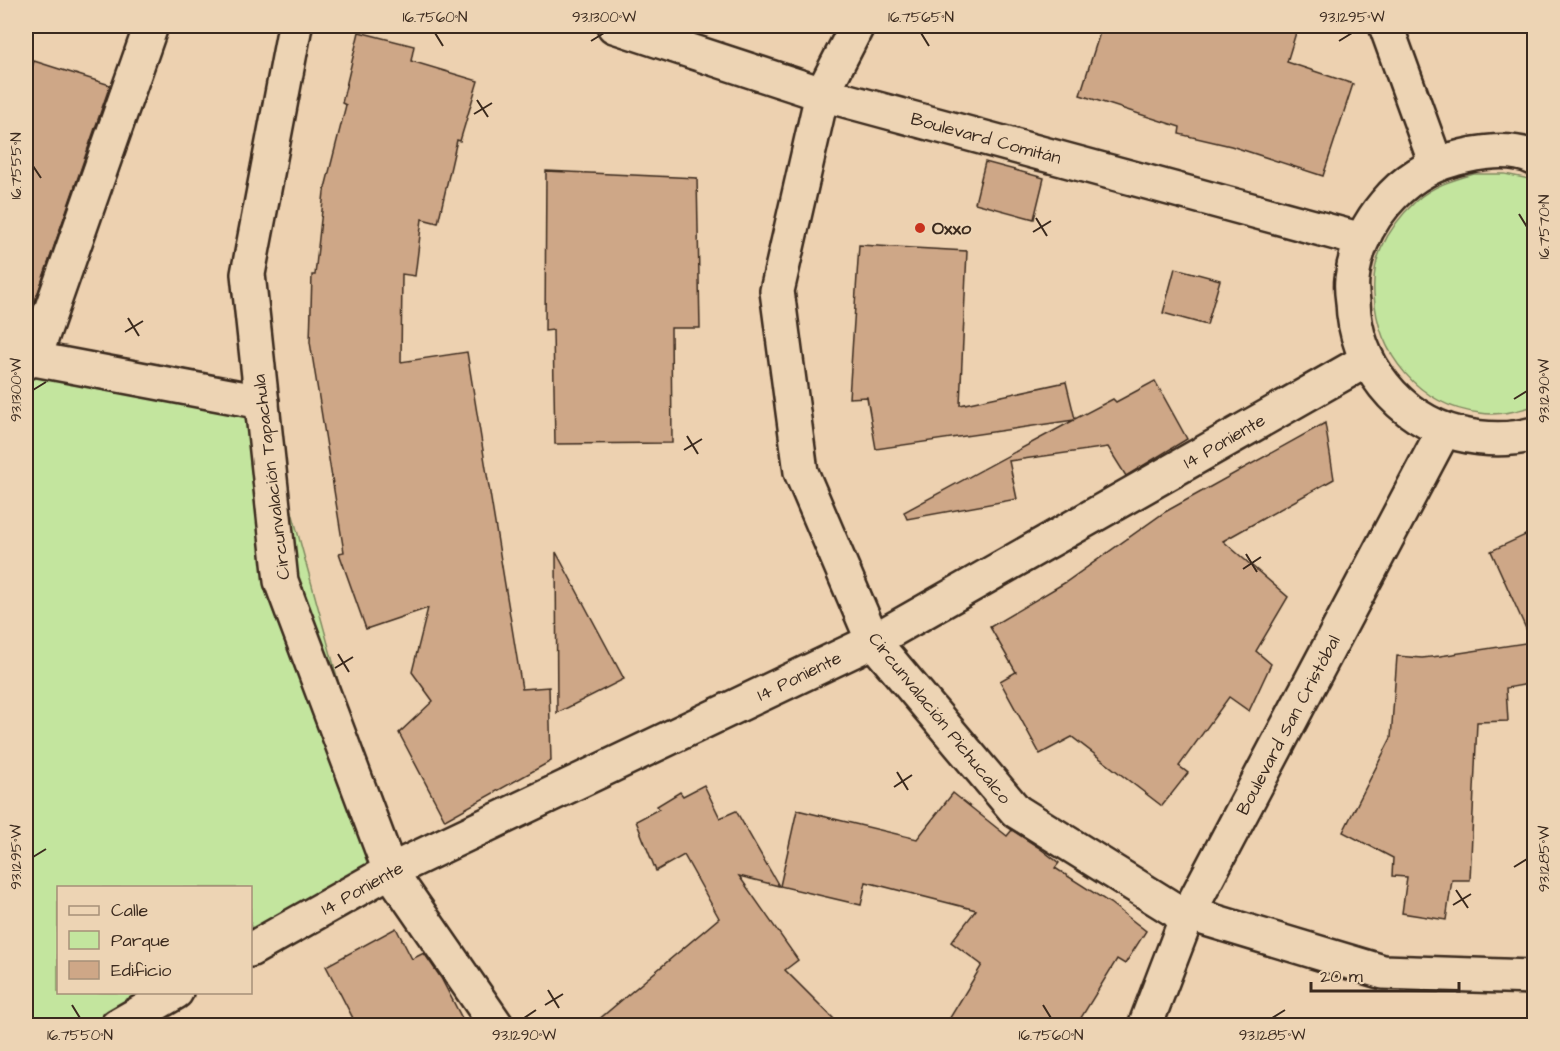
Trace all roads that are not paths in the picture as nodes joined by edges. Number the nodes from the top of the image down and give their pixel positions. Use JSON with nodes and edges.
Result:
{"nodes":[{"id":1,"x":151,"y":26,"type":"edge"},
{"id":2,"x":295,"y":26,"type":"edge"},
{"id":3,"x":614,"y":26,"type":"edge"},
{"id":4,"x":857,"y":26,"type":"edge"},
{"id":5,"x":1386,"y":26,"type":"edge"},
{"id":6,"x":822,"y":94,"type":"junction"},
{"id":7,"x":1533,"y":154,"type":"edge"},
{"id":8,"x":1436,"y":164,"type":"junction"},
{"id":9,"x":1362,"y":240,"type":"junction"},
{"id":10,"x":30,"y":360,"type":"edge"},
{"id":11,"x":1367,"y":360,"type":"junction"},
{"id":12,"x":262,"y":402,"type":"junction"},
{"id":13,"x":1444,"y":430,"type":"junction"},
{"id":14,"x":1534,"y":434,"type":"edge"},
{"id":15,"x":873,"y":641,"type":"junction"},
{"id":16,"x":390,"y":871,"type":"junction"},
{"id":17,"x":1188,"y":914,"type":"junction"},
{"id":18,"x":252,"y":949,"type":"edge"},
{"id":19,"x":1534,"y":977,"type":"edge"},
{"id":20,"x":174,"y":994,"type":"edge"},
{"id":21,"x":117,"y":1026,"type":"edge"},
{"id":22,"x":497,"y":1026,"type":"edge"},
{"id":23,"x":1145,"y":1026,"type":"edge"}],
"edges":[{"from":1,"to":10,"type":"street"},
{"from":2,"to":12,"type":"street","name":"Circunvalación Tapachula"},
{"from":3,"to":6,"type":"street","name":"Boulevard Comitán"},
{"from":4,"to":6,"type":"street","name":"Circunvalación Pichucalco"},
{"from":5,"to":8,"type":"street"},
{"from":6,"to":9,"type":"street","name":"Boulevard Comitán"},
{"from":6,"to":15,"type":"street","name":"Circunvalación Pichucalco"},
{"from":7,"to":8,"type":"street"},
{"from":8,"to":9,"type":"street"},
{"from":9,"to":11,"type":"street"},
{"from":10,"to":12,"type":"street"},
{"from":11,"to":13,"type":"street"},
{"from":11,"to":15,"type":"street","name":"14 Poniente"},
{"from":12,"to":16,"type":"street","name":"Circunvalación Tapachula"},
{"from":13,"to":14,"type":"street"},
{"from":13,"to":17,"type":"street","name":"Boulevard San Cristóbal"},
{"from":15,"to":16,"type":"street","name":"14 Poniente"},
{"from":15,"to":17,"type":"street","name":"Circunvalación Pichucalco"},
{"from":16,"to":18,"type":"street","name":"14 Poniente"},
{"from":16,"to":22,"type":"street","name":"Circunvalación Tapachula"},
{"from":17,"to":19,"type":"street","name":"Circunvalación Pichucalco"},
{"from":17,"to":23,"type":"street","name":"Boulevard San Cristóbal"},
{"from":20,"to":21,"type":"street"}]}
